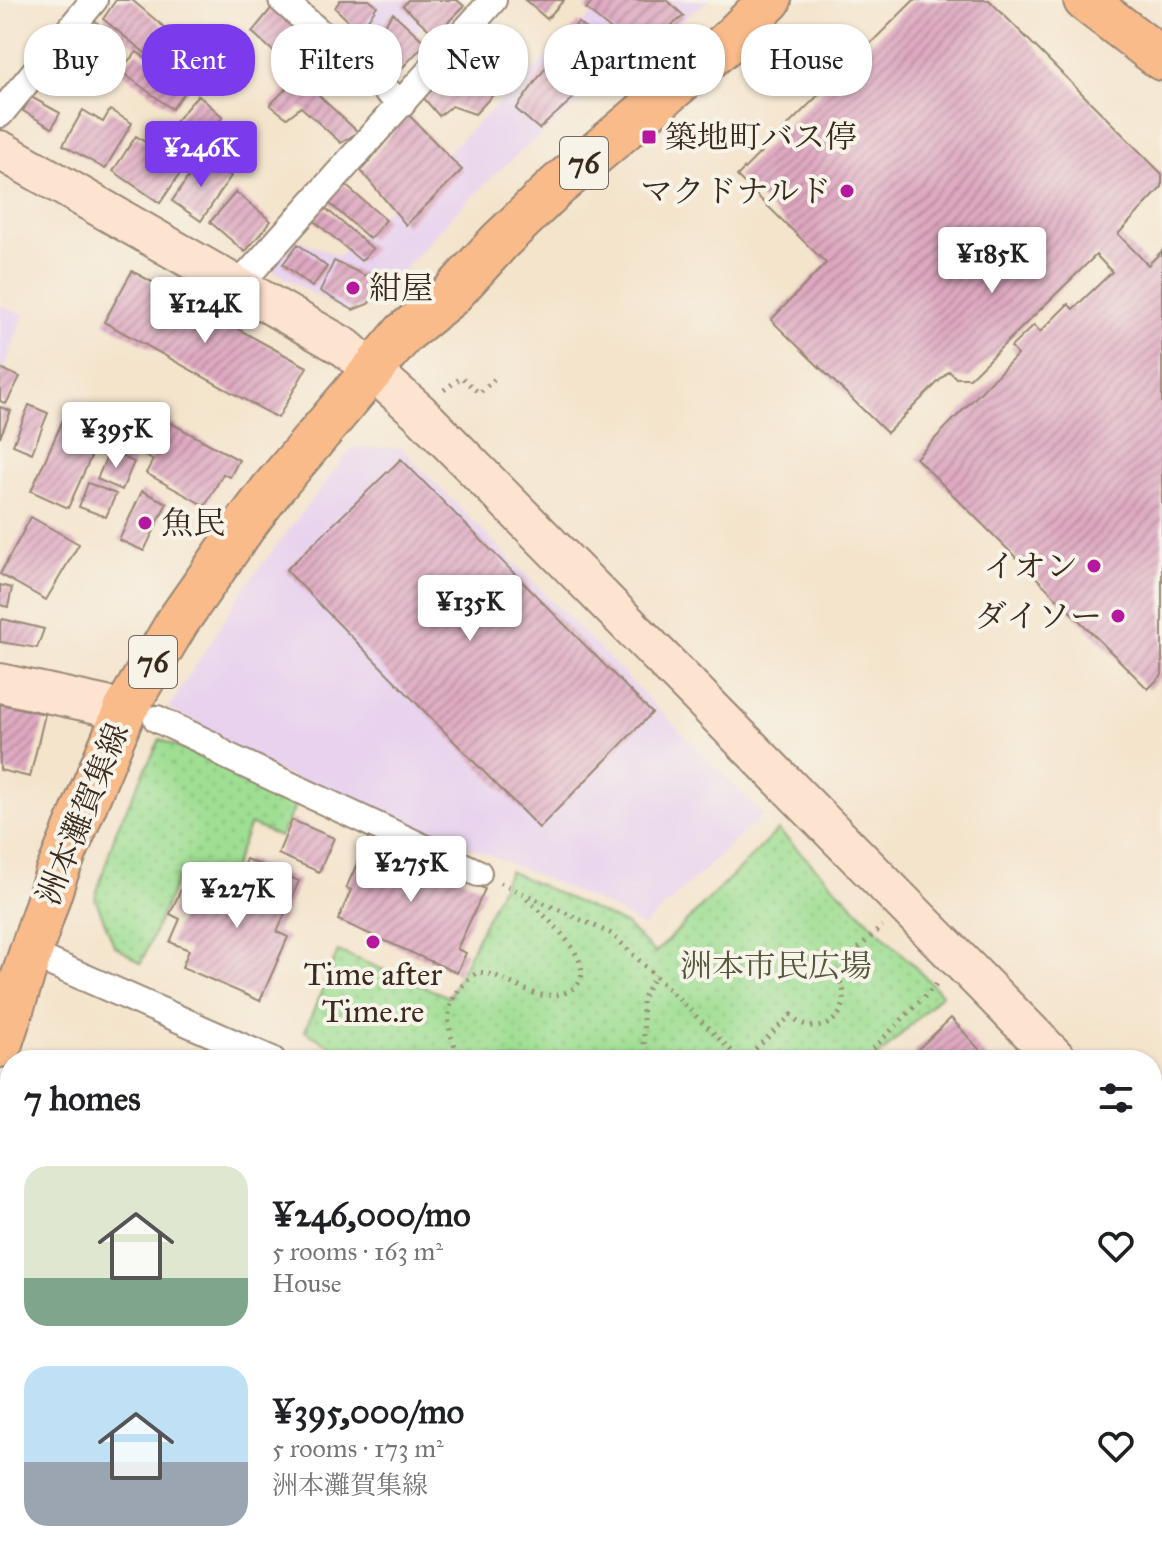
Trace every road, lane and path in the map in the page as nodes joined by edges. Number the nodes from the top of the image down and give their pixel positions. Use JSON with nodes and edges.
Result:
{"nodes":[{"id":1,"x":94,"y":0,"type":"edge"},
{"id":2,"x":282,"y":0,"type":"edge"},
{"id":3,"x":493,"y":0,"type":"edge"},
{"id":4,"x":755,"y":0,"type":"edge"},
{"id":5,"x":770,"y":0,"type":"edge"},
{"id":6,"x":1085,"y":0,"type":"edge"},
{"id":7,"x":1162,"y":59,"type":"edge"},
{"id":8,"x":402,"y":104,"type":"junction"},
{"id":9,"x":0,"y":114,"type":"edge"},
{"id":10,"x":0,"y":150,"type":"edge"},
{"id":11,"x":238,"y":286,"type":"junction"},
{"id":12,"x":404,"y":333,"type":"junction"},
{"id":13,"x":372,"y":369,"type":"junction"},
{"id":14,"x":497,"y":377,"type":"dead end"},
{"id":15,"x":444,"y":390,"type":"dead end"},
{"id":16,"x":0,"y":683,"type":"edge"},
{"id":17,"x":141,"y":714,"type":"junction"},
{"id":18,"x":478,"y":873,"type":"dead end"},
{"id":19,"x":882,"y":925,"type":"dead end"},
{"id":20,"x":29,"y":953,"type":"junction"},
{"id":21,"x":655,"y":975,"type":"junction"},
{"id":22,"x":939,"y":983,"type":"dead end"},
{"id":23,"x":0,"y":1046,"type":"edge"},
{"id":24,"x":249,"y":1050,"type":"edge"},
{"id":25,"x":457,"y":1050,"type":"edge"},
{"id":26,"x":645,"y":1050,"type":"edge"},
{"id":27,"x":732,"y":1050,"type":"edge"},
{"id":28,"x":753,"y":1050,"type":"edge"},
{"id":29,"x":872,"y":1050,"type":"edge"},
{"id":30,"x":1048,"y":1050,"type":"edge"}],
"edges":[{"from":1,"to":9,"type":"street"},
{"from":2,"to":8,"type":"street"},
{"from":3,"to":8,"type":"street"},
{"from":4,"to":12,"type":"main road","name":"洲本灘賀集線","number":"76"},
{"from":5,"to":12,"type":"main road","name":"洲本灘賀集線","number":"76"},
{"from":6,"to":7,"type":"main road"},
{"from":8,"to":11,"type":"street"},
{"from":10,"to":11,"type":"street"},
{"from":11,"to":13,"type":"street"},
{"from":12,"to":13,"type":"main road","name":"洲本灘賀集線","number":"76"},
{"from":13,"to":17,"type":"main road","name":"洲本灘賀集線","number":"76"},
{"from":13,"to":30,"type":"street"},
{"from":14,"to":15,"type":"path"},
{"from":16,"to":17,"type":"street"},
{"from":17,"to":18,"type":"street"},
{"from":17,"to":20,"type":"main road","name":"洲本灘賀集線","number":"76"},
{"from":19,"to":28,"type":"path"},
{"from":20,"to":23,"type":"main road","name":"洲本灘賀集線","number":"76"},
{"from":20,"to":24,"type":"street"},
{"from":21,"to":25,"type":"path"},
{"from":21,"to":26,"type":"path"},
{"from":21,"to":27,"type":"path"},
{"from":22,"to":29,"type":"path"}]}
